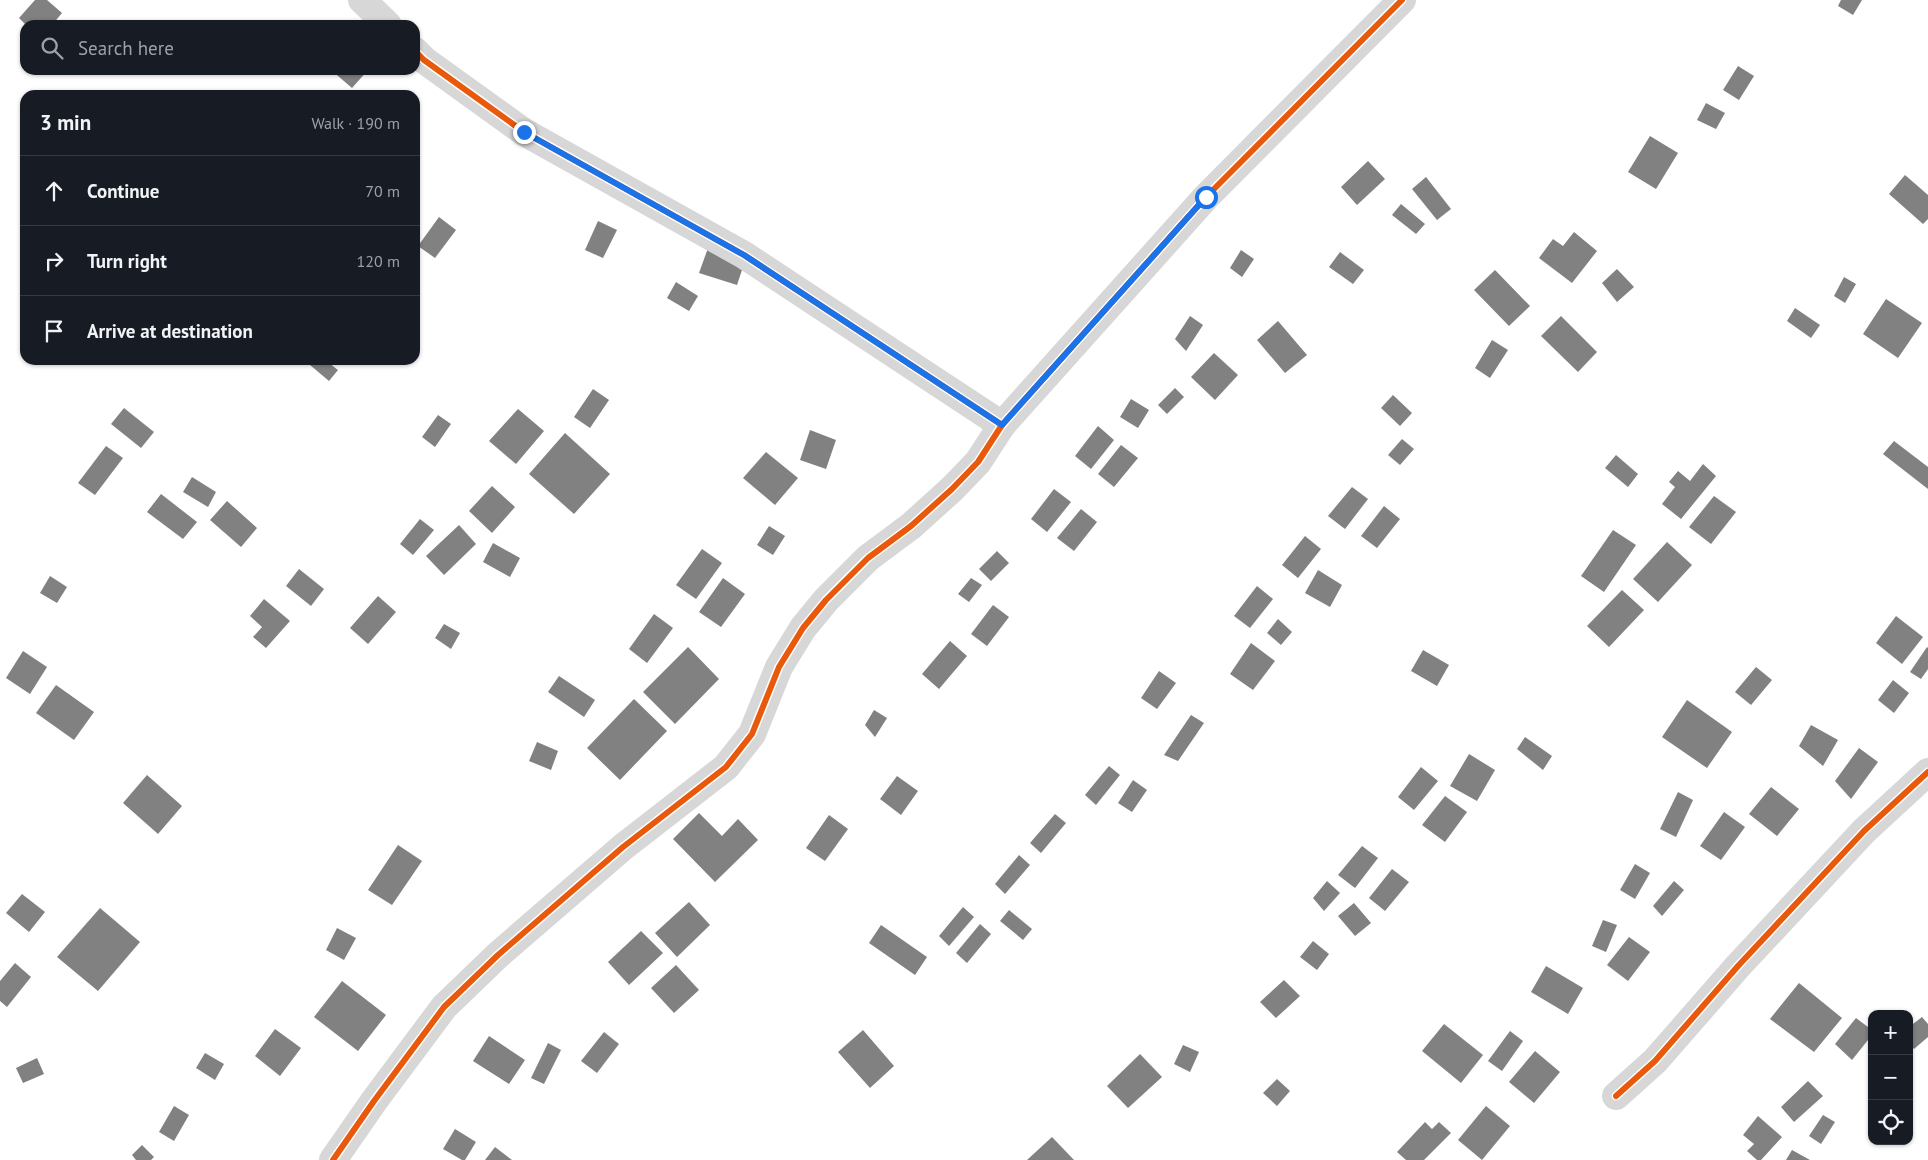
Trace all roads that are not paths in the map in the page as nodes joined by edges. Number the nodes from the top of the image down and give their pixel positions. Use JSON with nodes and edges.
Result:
{"nodes":[{"id":1,"x":362,"y":0,"type":"edge"},
{"id":2,"x":1402,"y":0,"type":"edge"},
{"id":3,"x":383,"y":20,"type":"edge"},
{"id":4,"x":420,"y":56,"type":"edge"},
{"id":5,"x":1002,"y":425,"type":"junction"},
{"id":6,"x":1928,"y":772,"type":"edge"},
{"id":7,"x":1616,"y":1096,"type":"dead end"},
{"id":8,"x":333,"y":1160,"type":"edge"}],
"edges":[{"from":1,"to":3,"type":"street"},
{"from":2,"to":5,"type":"street"},
{"from":4,"to":5,"type":"street"},
{"from":5,"to":8,"type":"street"},
{"from":6,"to":7,"type":"street"}]}
